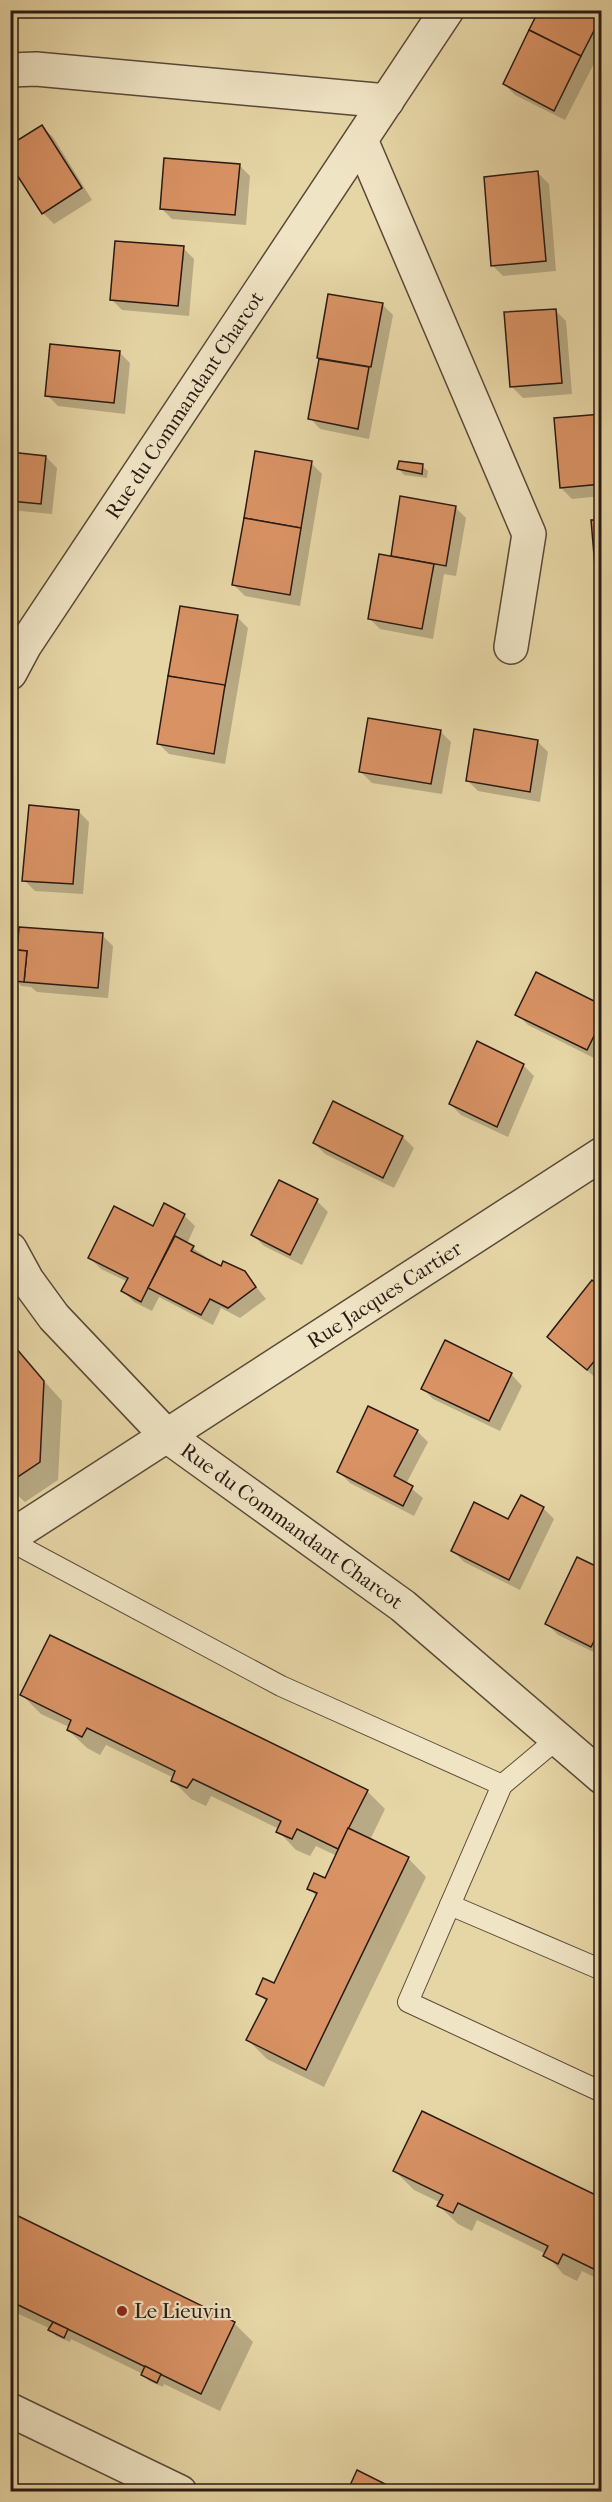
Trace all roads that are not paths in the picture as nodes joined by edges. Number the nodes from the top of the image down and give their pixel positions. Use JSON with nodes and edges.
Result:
{"nodes":[{"id":1,"x":447,"y":10,"type":"edge"},
{"id":2,"x":10,"y":70,"type":"edge"},
{"id":3,"x":387,"y":100,"type":"junction"},
{"id":4,"x":361,"y":140,"type":"junction"},
{"id":5,"x":512,"y":647,"type":"dead end"},
{"id":6,"x":10,"y":674,"type":"edge"},
{"id":7,"x":602,"y":1154,"type":"edge"},
{"id":8,"x":10,"y":1249,"type":"edge"},
{"id":9,"x":167,"y":1436,"type":"junction"},
{"id":10,"x":10,"y":1539,"type":"edge"},
{"id":11,"x":557,"y":1739,"type":"junction"},
{"id":12,"x":602,"y":1777,"type":"edge"},
{"id":13,"x":502,"y":1785,"type":"junction"},
{"id":14,"x":450,"y":1905,"type":"junction"},
{"id":15,"x":602,"y":1970,"type":"edge"},
{"id":16,"x":602,"y":2092,"type":"edge"},
{"id":17,"x":10,"y":2410,"type":"edge"},
{"id":18,"x":180,"y":2492,"type":"edge"}],
"edges":[{"from":1,"to":3,"type":"street","name":"Rue du Commandant Charcot"},
{"from":2,"to":3,"type":"street"},
{"from":3,"to":4,"type":"street","name":"Rue du Commandant Charcot"},
{"from":4,"to":5,"type":"street"},
{"from":4,"to":6,"type":"street","name":"Rue du Commandant Charcot"},
{"from":7,"to":9,"type":"street","name":"Rue Jacques Cartier"},
{"from":8,"to":9,"type":"street","name":"Rue du Commandant Charcot"},
{"from":9,"to":10,"type":"street","name":"Rue Jacques Cartier"},
{"from":9,"to":11,"type":"street","name":"Rue du Commandant Charcot"},
{"from":10,"to":13,"type":"lane"},
{"from":11,"to":12,"type":"street","name":"Rue du Commandant Charcot"},
{"from":11,"to":13,"type":"lane"},
{"from":13,"to":14,"type":"lane"},
{"from":14,"to":15,"type":"lane"},
{"from":14,"to":16,"type":"lane"},
{"from":17,"to":18,"type":"street"}]}
